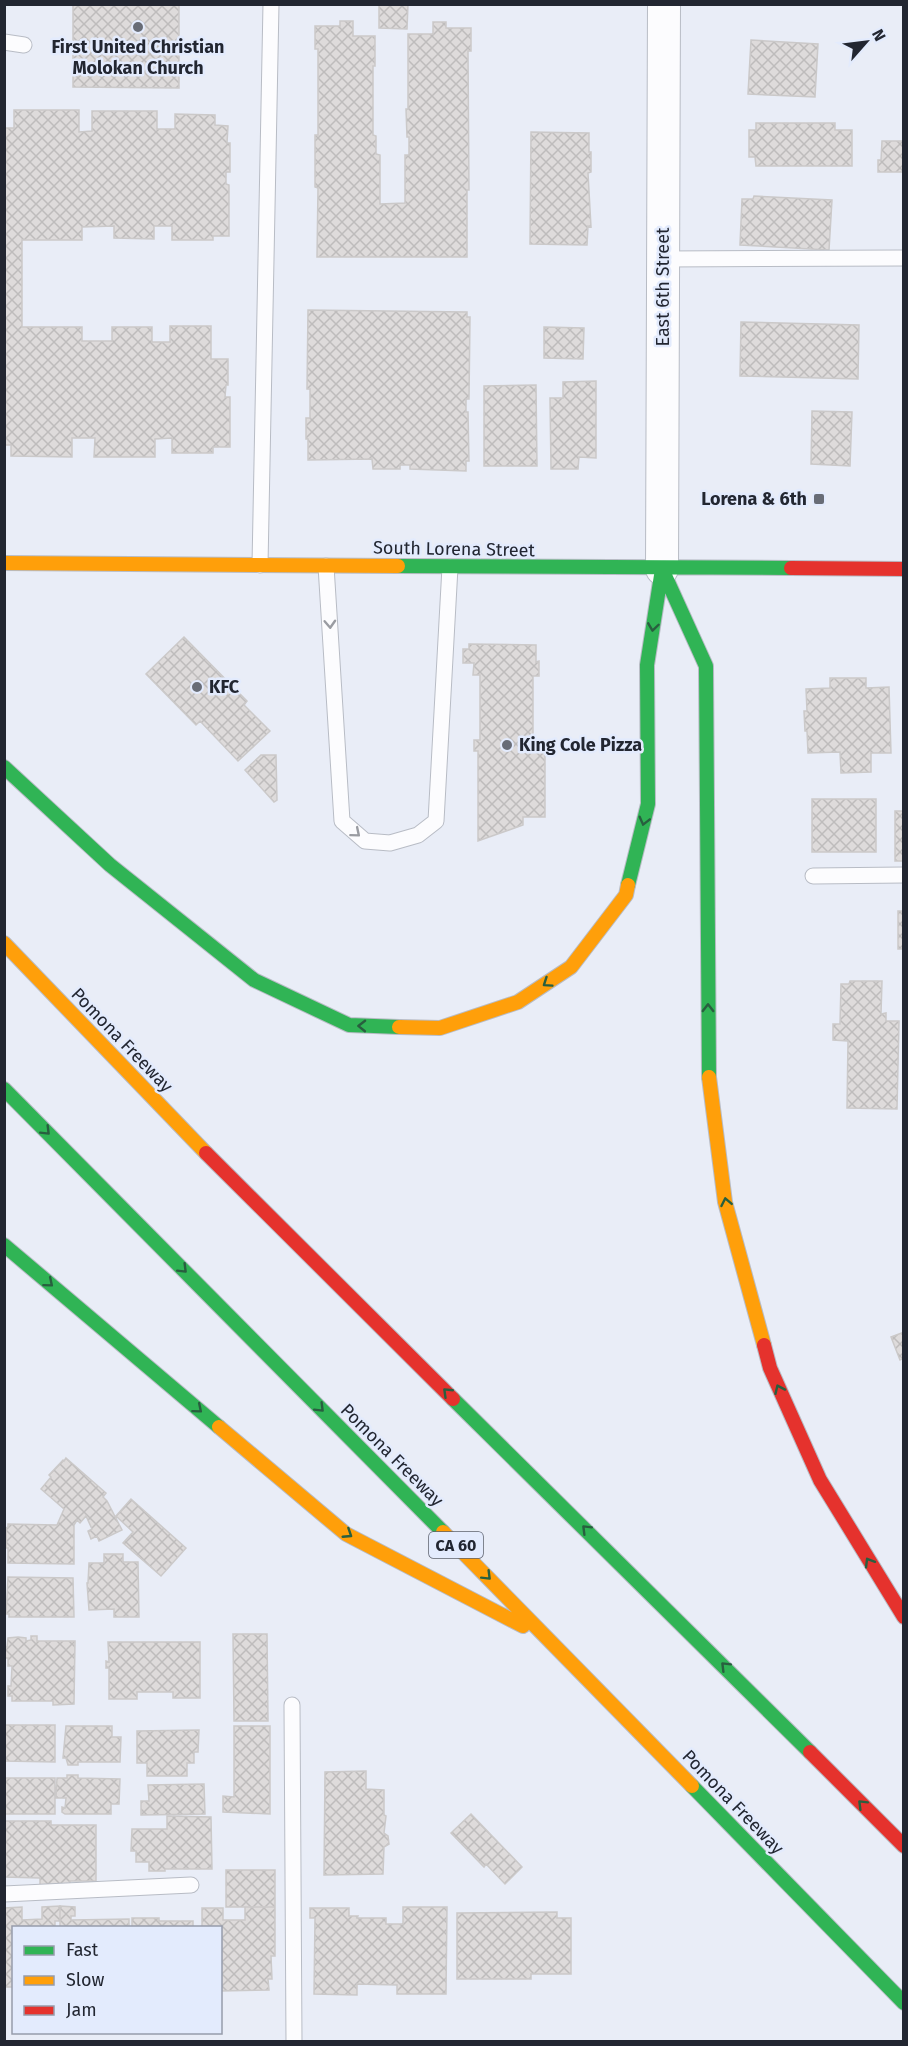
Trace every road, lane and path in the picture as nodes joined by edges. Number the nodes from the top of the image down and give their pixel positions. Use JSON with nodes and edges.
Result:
{"nodes":[{"id":1,"x":271,"y":4,"type":"edge"},
{"id":2,"x":664,"y":4,"type":"edge"},
{"id":3,"x":4,"y":42,"type":"edge"},
{"id":4,"x":24,"y":45,"type":"dead end"},
{"id":5,"x":903,"y":258,"type":"edge"},
{"id":6,"x":663,"y":259,"type":"junction"},
{"id":7,"x":4,"y":563,"type":"edge"},
{"id":8,"x":260,"y":566,"type":"junction"},
{"id":9,"x":326,"y":566,"type":"junction"},
{"id":10,"x":450,"y":567,"type":"junction"},
{"id":11,"x":662,"y":569,"type":"junction"},
{"id":12,"x":903,"y":569,"type":"edge"},
{"id":13,"x":4,"y":766,"type":"edge"},
{"id":14,"x":903,"y":875,"type":"edge"},
{"id":15,"x":813,"y":876,"type":"dead end"},
{"id":16,"x":4,"y":943,"type":"edge"},
{"id":17,"x":4,"y":1089,"type":"edge"},
{"id":18,"x":4,"y":1245,"type":"edge"},
{"id":19,"x":903,"y":1617,"type":"edge"},
{"id":20,"x":550,"y":1640,"type":"junction"},
{"id":21,"x":292,"y":1705,"type":"dead end"},
{"id":22,"x":903,"y":1846,"type":"edge"},
{"id":23,"x":191,"y":1885,"type":"dead end"},
{"id":24,"x":4,"y":1894,"type":"edge"},
{"id":25,"x":903,"y":2003,"type":"edge"},
{"id":26,"x":294,"y":2042,"type":"edge"}],
"edges":[{"from":1,"to":8,"type":"lane"},
{"from":2,"to":6,"type":"street","name":"East 6th Street"},
{"from":3,"to":4,"type":"lane"},
{"from":5,"to":6,"type":"lane"},
{"from":6,"to":11,"type":"street","name":"East 6th Street"},
{"from":7,"to":8,"type":"main road","name":"South Lorena Street"},
{"from":8,"to":9,"type":"main road","name":"South Lorena Street"},
{"from":9,"to":10,"type":"main road","name":"South Lorena Street"},
{"from":9,"to":10,"type":"lane","one_way":true},
{"from":10,"to":11,"type":"main road","name":"South Lorena Street"},
{"from":11,"to":12,"type":"main road","name":"South Lorena Street"},
{"from":11,"to":13,"type":"main road","one_way":true},
{"from":19,"to":11,"type":"main road","one_way":true},
{"from":14,"to":15,"type":"lane"},
{"from":22,"to":16,"type":"main road","name":"Pomona Freeway","one_way":true},
{"from":17,"to":20,"type":"main road","name":"Pomona Freeway","number":"CA 60","one_way":true},
{"from":18,"to":20,"type":"main road","one_way":true},
{"from":20,"to":25,"type":"main road","name":"Pomona Freeway","number":"CA 60"},
{"from":21,"to":26,"type":"lane"},
{"from":23,"to":24,"type":"lane"}]}
